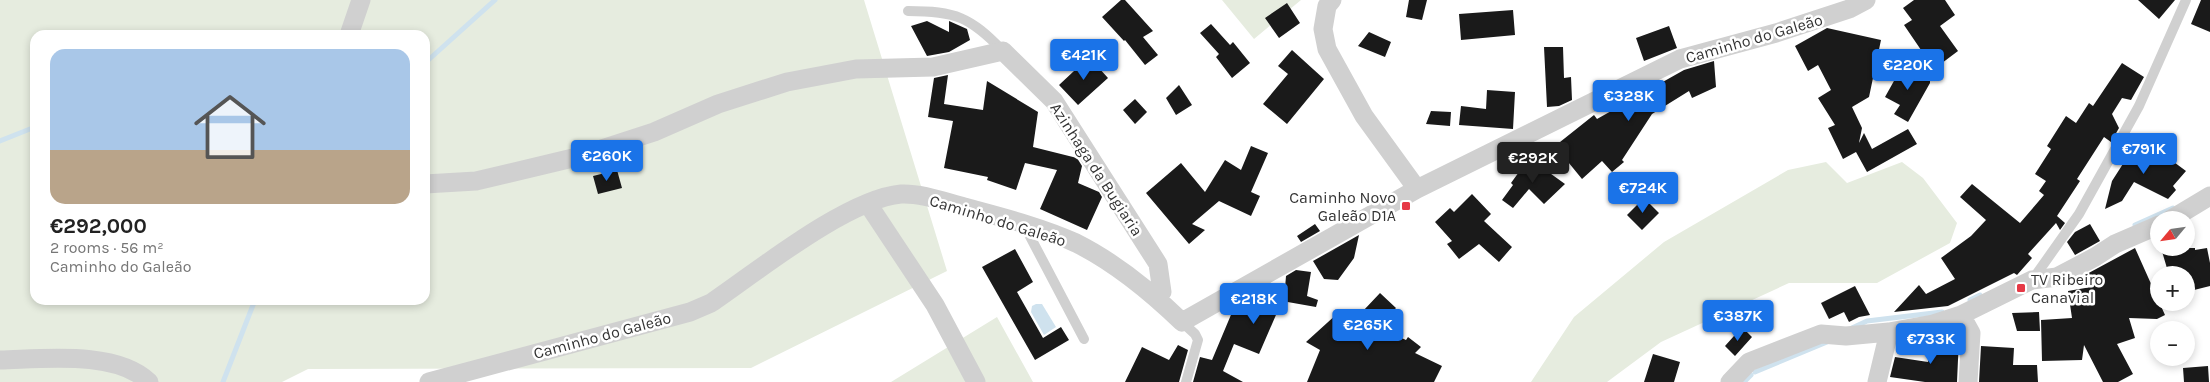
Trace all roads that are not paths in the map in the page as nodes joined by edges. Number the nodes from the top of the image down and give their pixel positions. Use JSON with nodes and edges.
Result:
{"nodes":[{"id":1,"x":360,"y":0,"type":"edge"},
{"id":2,"x":1332,"y":0,"type":"edge"},
{"id":3,"x":1866,"y":0,"type":"edge"},
{"id":4,"x":2186,"y":0,"type":"edge"},
{"id":5,"x":908,"y":10,"type":"dead end"},
{"id":6,"x":351,"y":30,"type":"edge"},
{"id":7,"x":1003,"y":51,"type":"junction"},
{"id":8,"x":430,"y":184,"type":"edge"},
{"id":9,"x":1417,"y":189,"type":"junction"},
{"id":10,"x":2210,"y":196,"type":"edge"},
{"id":11,"x":868,"y":204,"type":"junction"},
{"id":12,"x":2185,"y":211,"type":"edge"},
{"id":13,"x":1024,"y":225,"type":"junction"},
{"id":14,"x":2150,"y":229,"type":"edge"},
{"id":15,"x":2032,"y":280,"type":"junction"},
{"id":16,"x":1157,"y":298,"type":"junction"},
{"id":17,"x":1961,"y":315,"type":"junction"},
{"id":18,"x":1182,"y":322,"type":"junction"},
{"id":19,"x":1889,"y":332,"type":"junction"},
{"id":20,"x":1084,"y":339,"type":"dead end"},
{"id":21,"x":0,"y":360,"type":"edge"},
{"id":22,"x":149,"y":382,"type":"edge"},
{"id":23,"x":429,"y":382,"type":"edge"},
{"id":24,"x":976,"y":382,"type":"edge"},
{"id":25,"x":1186,"y":382,"type":"edge"},
{"id":26,"x":1730,"y":382,"type":"edge"},
{"id":27,"x":1877,"y":382,"type":"edge"},
{"id":28,"x":1968,"y":382,"type":"edge"}],
"edges":[{"from":1,"to":6,"type":"street"},
{"from":2,"to":9,"type":"street"},
{"from":3,"to":9,"type":"street","name":"Caminho do Galeão"},
{"from":4,"to":15,"type":"lane"},
{"from":5,"to":7,"type":"lane"},
{"from":7,"to":8,"type":"street"},
{"from":7,"to":16,"type":"street","name":"Azinhaga da Bugiaria"},
{"from":9,"to":18,"type":"street","name":"Caminho do Galeão"},
{"from":10,"to":12,"type":"street"},
{"from":11,"to":13,"type":"street","name":"Caminho do Galeão"},
{"from":11,"to":23,"type":"street","name":"Caminho do Galeão"},
{"from":11,"to":24,"type":"street"},
{"from":13,"to":16,"type":"street","name":"Caminho do Galeão"},
{"from":13,"to":20,"type":"lane"},
{"from":14,"to":15,"type":"street"},
{"from":15,"to":17,"type":"street"},
{"from":16,"to":18,"type":"street","name":"Caminho do Galeão"},
{"from":17,"to":19,"type":"street"},
{"from":17,"to":28,"type":"street"},
{"from":18,"to":25,"type":"lane"},
{"from":19,"to":26,"type":"street"},
{"from":19,"to":27,"type":"street"},
{"from":21,"to":22,"type":"street"}]}
